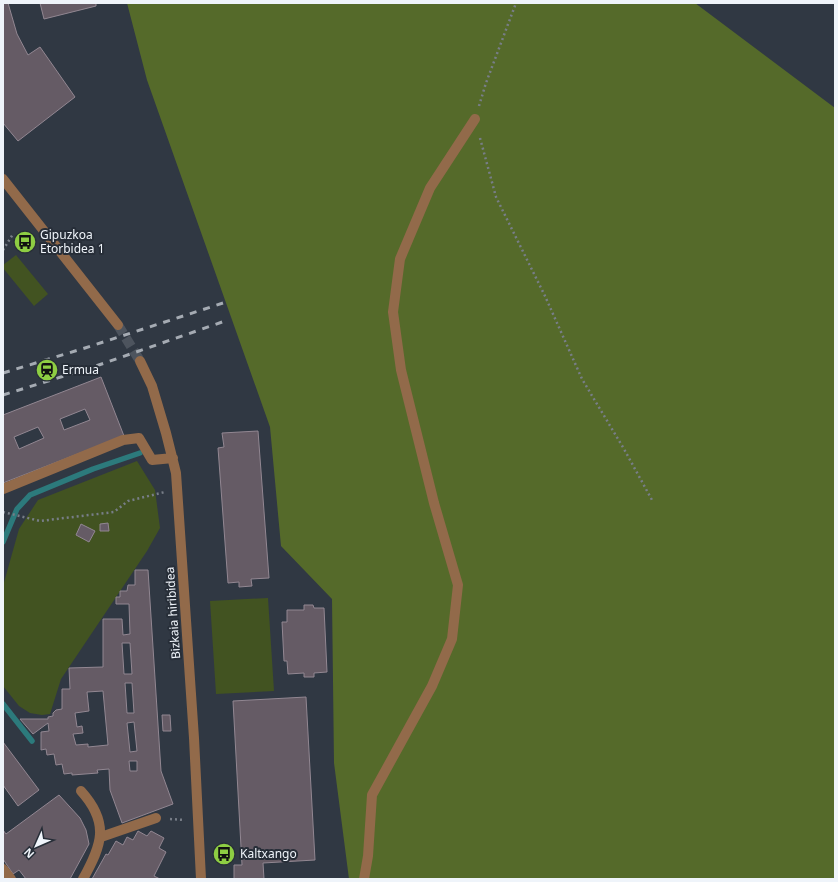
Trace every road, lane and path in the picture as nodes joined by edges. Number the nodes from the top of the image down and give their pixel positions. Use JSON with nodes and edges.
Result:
{"nodes":[{"id":1,"x":516,"y":3,"type":"edge"},
{"id":2,"x":475,"y":119,"type":"junction"},
{"id":3,"x":3,"y":180,"type":"edge"},
{"id":4,"x":13,"y":234,"type":"dead end"},
{"id":5,"x":3,"y":250,"type":"edge"},
{"id":6,"x":118,"y":325,"type":"tunnel mouth"},
{"id":7,"x":140,"y":361,"type":"tunnel mouth"},
{"id":8,"x":172,"y":458,"type":"junction"},
{"id":9,"x":3,"y":489,"type":"edge"},
{"id":10,"x":177,"y":489,"type":"junction"},
{"id":11,"x":652,"y":500,"type":"dead end"},
{"id":12,"x":3,"y":512,"type":"edge"},
{"id":13,"x":81,"y":791,"type":"dead end"},
{"id":14,"x":156,"y":818,"type":"dead end"},
{"id":15,"x":101,"y":837,"type":"junction"},
{"id":16,"x":3,"y":869,"type":"edge"},
{"id":17,"x":201,"y":874,"type":"edge"},
{"id":18,"x":11,"y":879,"type":"edge"},
{"id":19,"x":83,"y":879,"type":"edge"},
{"id":20,"x":364,"y":879,"type":"edge"}],
"edges":[{"from":1,"to":2,"type":"path"},
{"from":2,"to":11,"type":"path"},
{"from":2,"to":20,"type":"street"},
{"from":3,"to":6,"type":"street"},
{"from":4,"to":5,"type":"path"},
{"from":7,"to":8,"type":"street","name":"Bizkaia hiribidea"},
{"from":8,"to":9,"type":"street"},
{"from":8,"to":10,"type":"street","name":"Bizkaia hiribidea"},
{"from":10,"to":12,"type":"path"},
{"from":10,"to":17,"type":"street","name":"Bizkaia hiribidea"},
{"from":13,"to":15,"type":"street"},
{"from":14,"to":15,"type":"street"},
{"from":15,"to":19,"type":"street"},
{"from":16,"to":18,"type":"street"}]}
